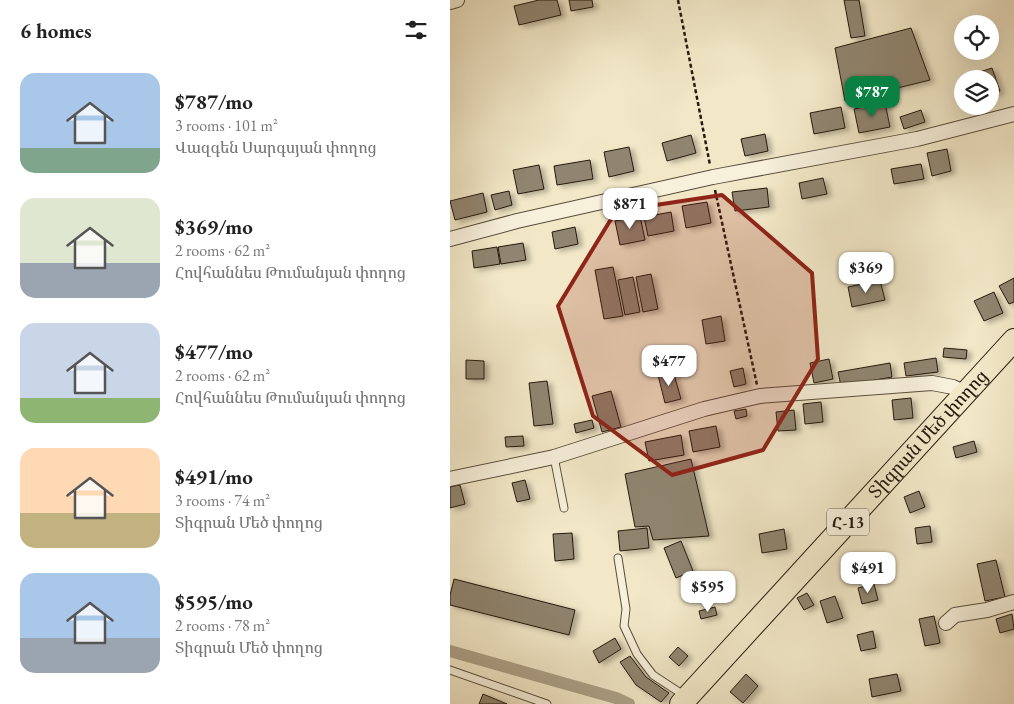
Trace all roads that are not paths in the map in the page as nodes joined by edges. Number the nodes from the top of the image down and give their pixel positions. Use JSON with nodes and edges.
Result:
{"nodes":[{"id":1,"x":457,"y":0,"type":"edge"},
{"id":2,"x":450,"y":2,"type":"edge"},
{"id":3,"x":1014,"y":114,"type":"edge"},
{"id":4,"x":450,"y":239,"type":"edge"},
{"id":5,"x":1014,"y":340,"type":"edge"},
{"id":6,"x":966,"y":393,"type":"junction"},
{"id":7,"x":554,"y":458,"type":"junction"},
{"id":8,"x":450,"y":479,"type":"edge"},
{"id":9,"x":564,"y":508,"type":"dead end"},
{"id":10,"x":618,"y":558,"type":"dead end"},
{"id":11,"x":1014,"y":602,"type":"edge"},
{"id":12,"x":946,"y":623,"type":"dead end"},
{"id":13,"x":450,"y":670,"type":"edge"},
{"id":14,"x":684,"y":701,"type":"edge"},
{"id":15,"x":547,"y":704,"type":"edge"}],
"edges":[{"from":1,"to":2,"type":"street"},
{"from":3,"to":4,"type":"street"},
{"from":5,"to":6,"type":"main road","name":"Տիգրան Մեծ փողոց","number":"Հ-13"},
{"from":6,"to":7,"type":"street"},
{"from":6,"to":14,"type":"main road","name":"Տիգրան Մեծ փողոց","number":"Հ-13"},
{"from":7,"to":8,"type":"street"},
{"from":7,"to":9,"type":"lane"},
{"from":10,"to":14,"type":"lane"},
{"from":11,"to":12,"type":"street"},
{"from":13,"to":15,"type":"lane"}]}
